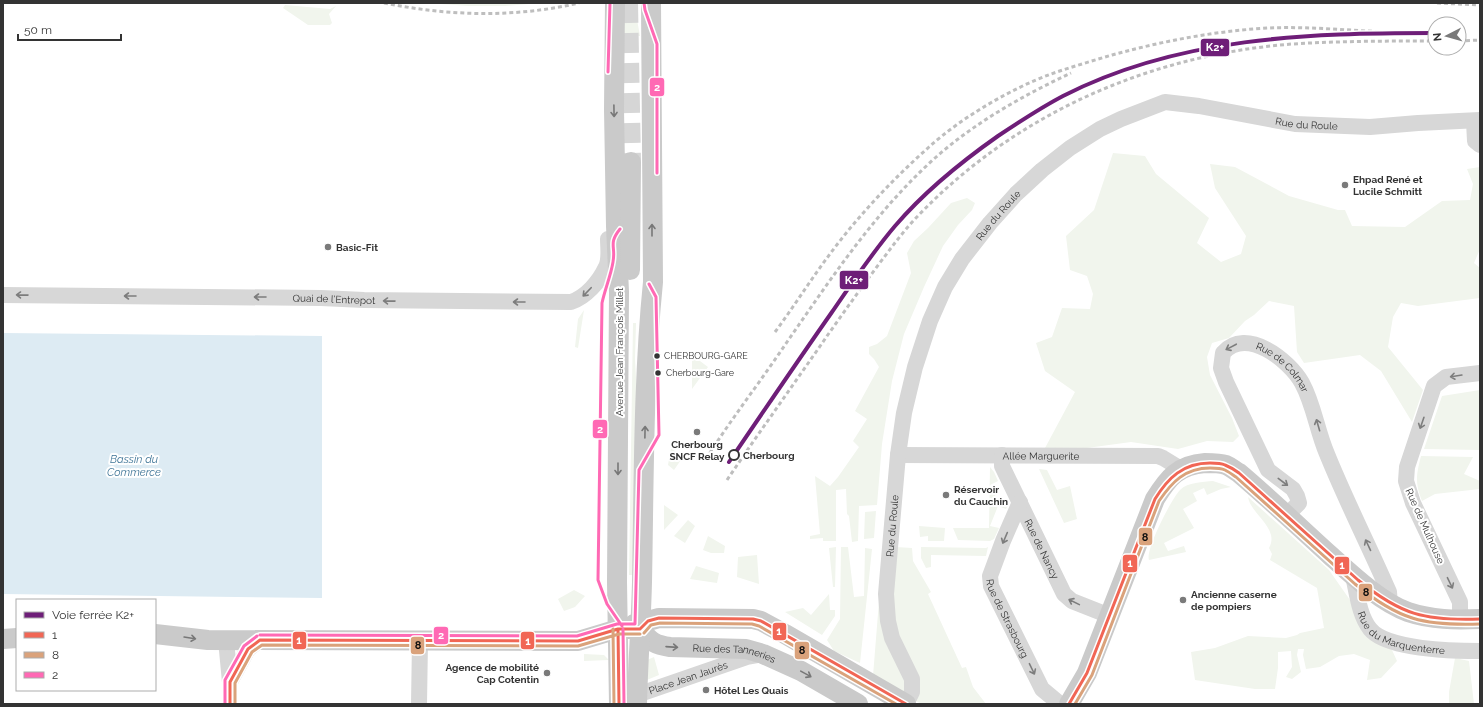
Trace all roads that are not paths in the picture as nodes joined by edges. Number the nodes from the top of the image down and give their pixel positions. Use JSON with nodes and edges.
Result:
{"nodes":[{"id":1,"x":615,"y":3,"type":"edge"},
{"id":2,"x":639,"y":3,"type":"edge"},
{"id":3,"x":651,"y":3,"type":"edge"},
{"id":4,"x":652,"y":44,"type":"junction"},
{"id":5,"x":1477,"y":120,"type":"edge"},
{"id":6,"x":1480,"y":145,"type":"edge"},
{"id":7,"x":616,"y":226,"type":"junction"},
{"id":8,"x":619,"y":292,"type":"junction"},
{"id":9,"x":3,"y":295,"type":"edge"},
{"id":10,"x":1480,"y":373,"type":"edge"},
{"id":11,"x":645,"y":404,"type":"junction"},
{"id":12,"x":898,"y":455,"type":"junction"},
{"id":13,"x":1002,"y":455,"type":"junction"},
{"id":14,"x":1181,"y":469,"type":"junction"},
{"id":15,"x":1020,"y":502,"type":"junction"},
{"id":16,"x":1289,"y":519,"type":"junction"},
{"id":17,"x":1353,"y":576,"type":"junction"},
{"id":18,"x":617,"y":582,"type":"junction"},
{"id":19,"x":642,"y":590,"type":"junction"},
{"id":20,"x":1390,"y":604,"type":"junction"},
{"id":21,"x":1110,"y":616,"type":"junction"},
{"id":22,"x":670,"y":617,"type":"junction"},
{"id":23,"x":1472,"y":620,"type":"edge"},
{"id":24,"x":618,"y":629,"type":"junction"},
{"id":25,"x":640,"y":629,"type":"junction"},
{"id":26,"x":156,"y":634,"type":"edge"},
{"id":27,"x":16,"y":638,"type":"edge"},
{"id":28,"x":3,"y":639,"type":"edge"},
{"id":29,"x":226,"y":640,"type":"junction"},
{"id":30,"x":260,"y":640,"type":"junction"},
{"id":31,"x":420,"y":641,"type":"junction"},
{"id":32,"x":1480,"y":651,"type":"edge"},
{"id":33,"x":763,"y":654,"type":"junction"},
{"id":34,"x":230,"y":682,"type":"junction"},
{"id":35,"x":637,"y":699,"type":"edge"},
{"id":36,"x":230,"y":704,"type":"edge"},
{"id":37,"x":420,"y":704,"type":"edge"},
{"id":38,"x":619,"y":704,"type":"edge"},
{"id":39,"x":858,"y":704,"type":"edge"},
{"id":40,"x":906,"y":704,"type":"edge"},
{"id":41,"x":1060,"y":704,"type":"edge"},
{"id":42,"x":1069,"y":704,"type":"edge"}],
"edges":[{"from":1,"to":7,"type":"main road","name":"Avenue Jean François Millet","one_way":true},
{"from":2,"to":4,"type":"main road"},
{"from":3,"to":4,"type":"main road"},
{"from":11,"to":4,"type":"main road","one_way":true},
{"from":5,"to":6,"type":"street"},
{"from":5,"to":12,"type":"street","name":"Rue du Roule"},
{"from":7,"to":8,"type":"main road","name":"Avenue Jean François Millet"},
{"from":7,"to":9,"type":"street","name":"Quai de l'Entrepot","one_way":true},
{"from":8,"to":11,"type":"main road"},
{"from":8,"to":18,"type":"main road","name":"Avenue Jean François Millet","one_way":true},
{"from":10,"to":23,"type":"street","name":"Rue de Mulhouse","one_way":true},
{"from":19,"to":11,"type":"main road","one_way":true},
{"from":12,"to":13,"type":"street","name":"Allée Marguerite"},
{"from":12,"to":40,"type":"street","name":"Rue du Roule"},
{"from":13,"to":14,"type":"street","name":"Allée Marguerite"},
{"from":13,"to":15,"type":"street","name":"Rue de Nancy"},
{"from":14,"to":16,"type":"main road"},
{"from":14,"to":21,"type":"main road"},
{"from":21,"to":15,"type":"street","name":"Rue de Nancy","one_way":true},
{"from":15,"to":41,"type":"street","name":"Rue de Strasbourg","one_way":true},
{"from":16,"to":17,"type":"main road"},
{"from":20,"to":16,"type":"street","name":"Rue de Colmar","one_way":true},
{"from":17,"to":20,"type":"main road"},
{"from":17,"to":32,"type":"street","name":"Rue du Marquenterre"},
{"from":18,"to":24,"type":"main road","name":"Avenue Jean François Millet"},
{"from":18,"to":25,"type":"main road","name":"Rue des Tanneries"},
{"from":19,"to":22,"type":"main road"},
{"from":19,"to":25,"type":"main road"},
{"from":20,"to":23,"type":"main road"},
{"from":21,"to":42,"type":"main road"},
{"from":22,"to":25,"type":"main road"},
{"from":22,"to":40,"type":"main road"},
{"from":24,"to":25,"type":"main road"},
{"from":24,"to":31,"type":"main road"},
{"from":24,"to":38,"type":"main road","name":"Avenue Jean François Millet"},
{"from":25,"to":33,"type":"main road","name":"Rue des Tanneries","one_way":true},
{"from":25,"to":35,"type":"main road"},
{"from":26,"to":29,"type":"main road","one_way":true},
{"from":27,"to":28,"type":"main road"},
{"from":29,"to":30,"type":"main road"},
{"from":29,"to":34,"type":"street"},
{"from":30,"to":31,"type":"main road"},
{"from":30,"to":34,"type":"street"},
{"from":31,"to":37,"type":"street"},
{"from":33,"to":35,"type":"street","name":"Place Jean Jaurès"},
{"from":33,"to":39,"type":"main road","name":"Rue des Tanneries","one_way":true},
{"from":34,"to":36,"type":"street"}]}
